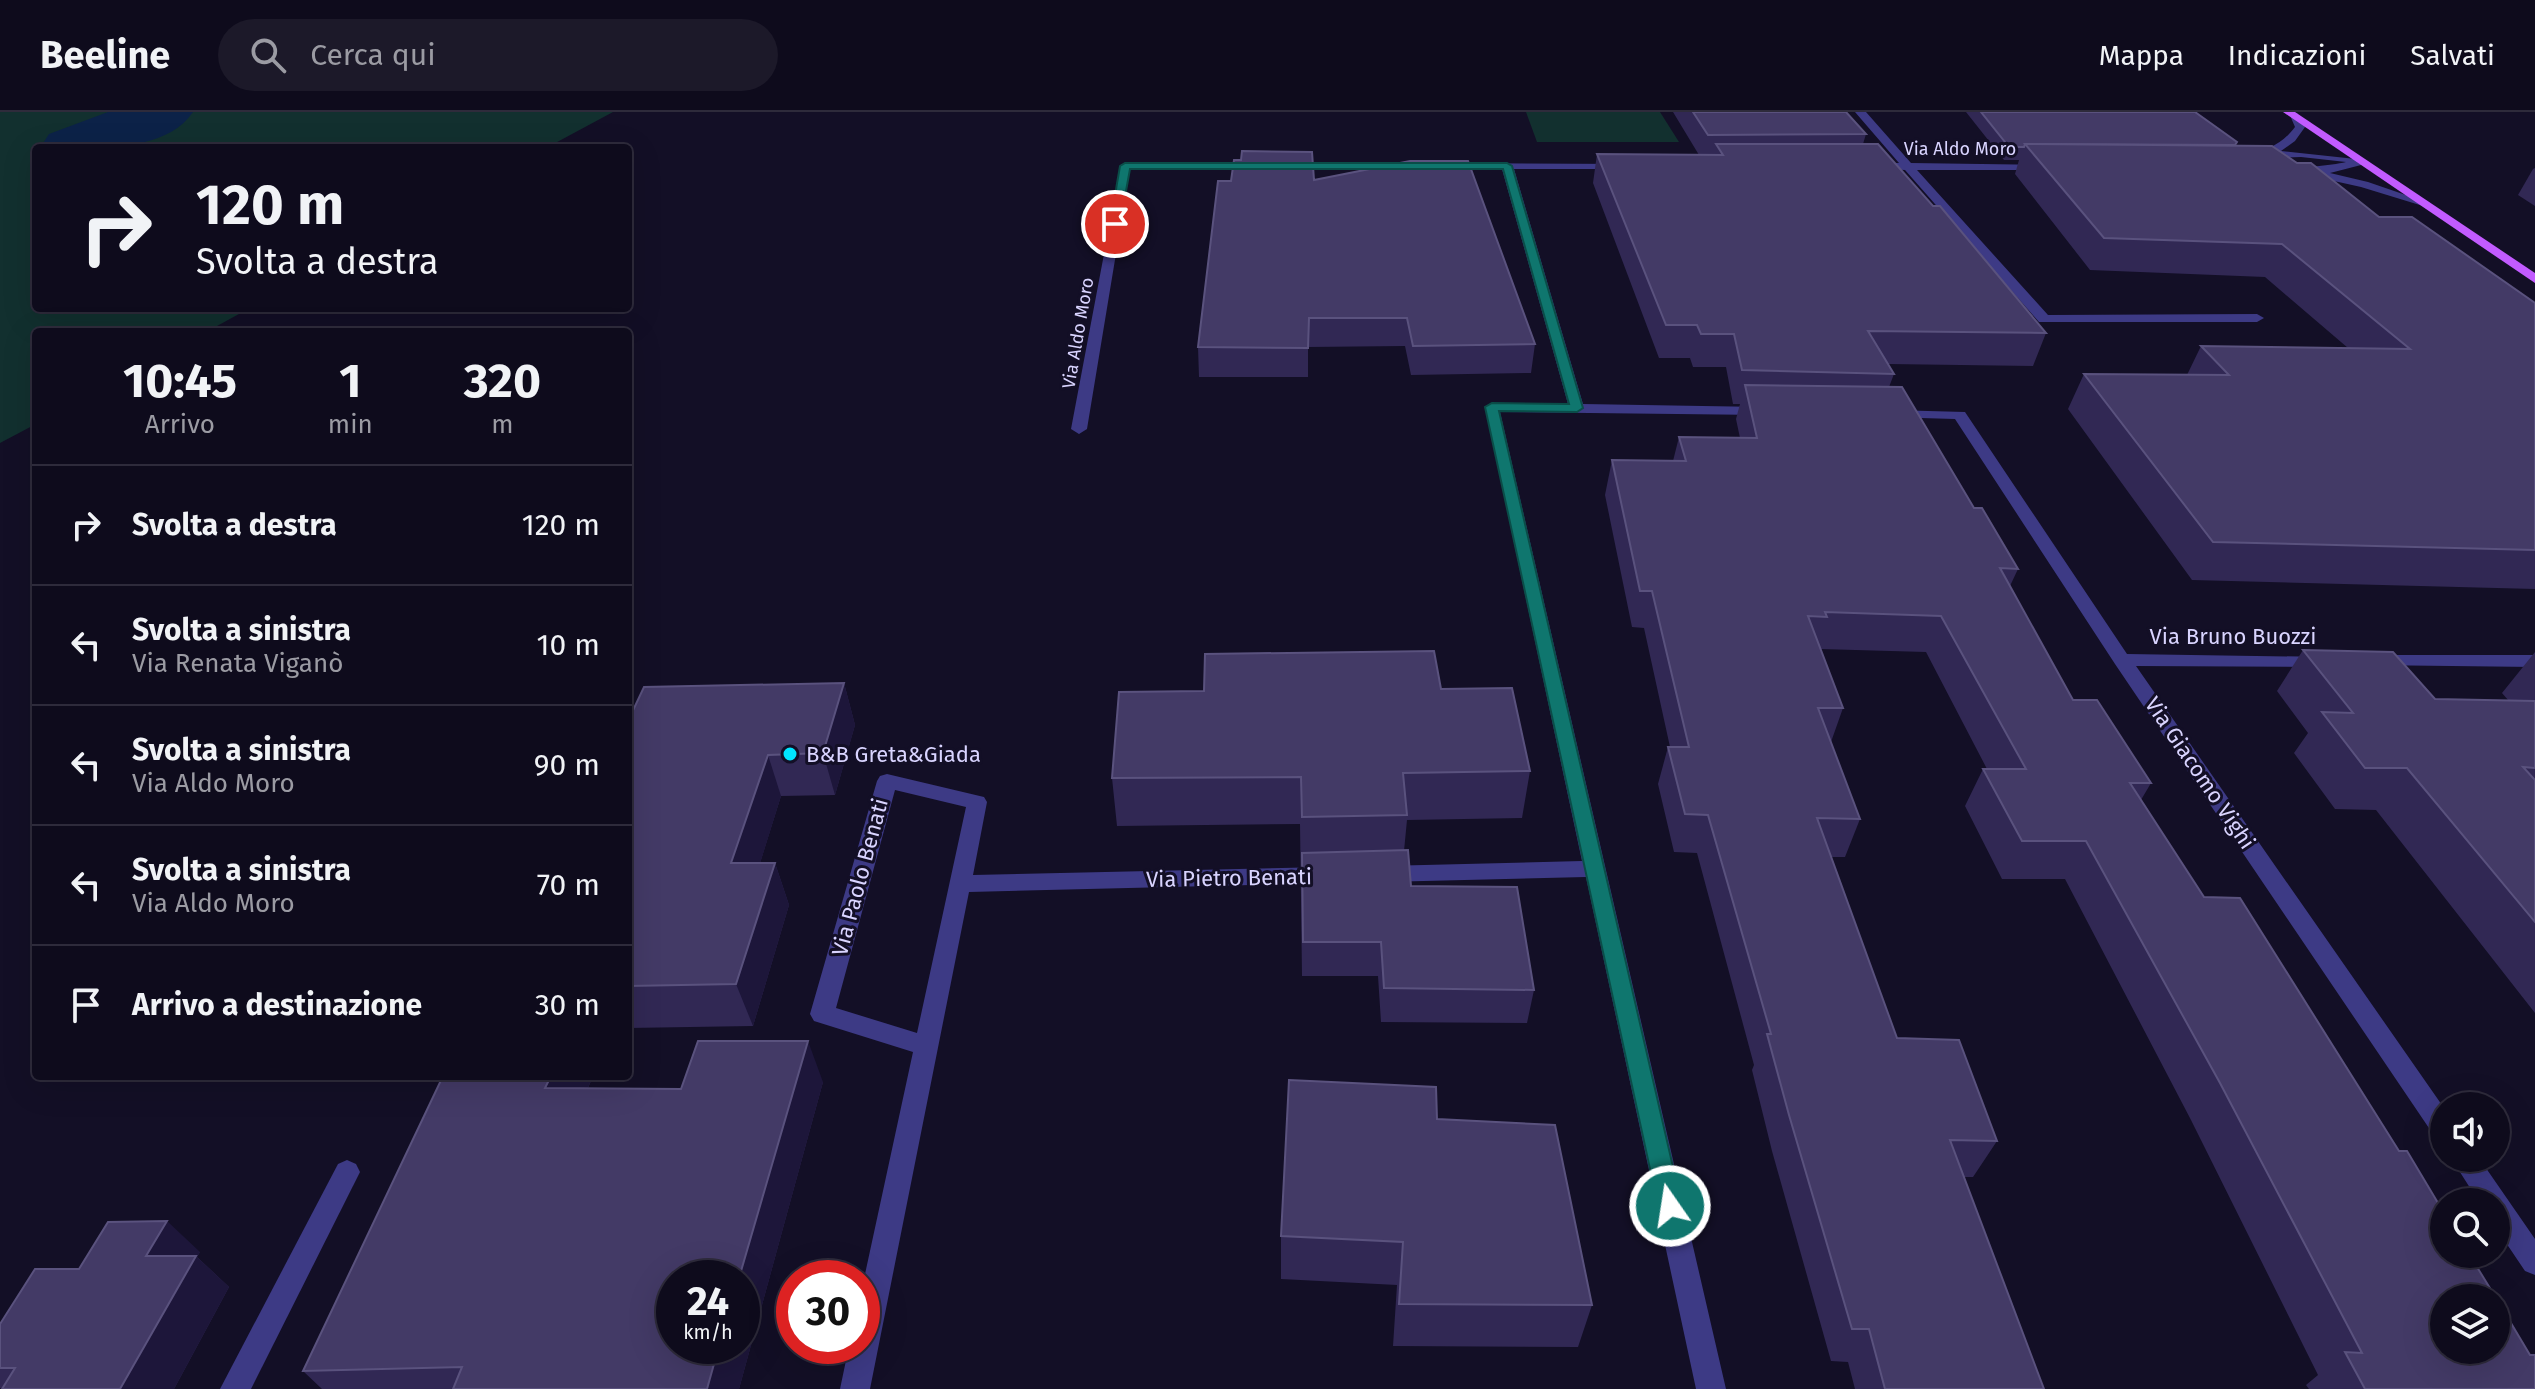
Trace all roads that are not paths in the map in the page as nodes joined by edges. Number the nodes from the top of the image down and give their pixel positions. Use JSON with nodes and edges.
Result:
{"nodes":[{"id":1,"x":1860,"y":112,"type":"edge"},
{"id":2,"x":2291,"y":114,"type":"edge"},
{"id":3,"x":2262,"y":155,"type":"junction"},
{"id":4,"x":2236,"y":161,"type":"edge"},
{"id":5,"x":2361,"y":162,"type":"junction"},
{"id":6,"x":1507,"y":166,"type":"junction"},
{"id":7,"x":1629,"y":166,"type":"edge"},
{"id":8,"x":1862,"y":166,"type":"edge"},
{"id":9,"x":1910,"y":166,"type":"junction"},
{"id":10,"x":2054,"y":167,"type":"edge"},
{"id":11,"x":2279,"y":170,"type":"edge"},
{"id":12,"x":2303,"y":172,"type":"junction"},
{"id":13,"x":2423,"y":203,"type":"junction"},
{"id":14,"x":2535,"y":279,"type":"edge"},
{"id":15,"x":2257,"y":318,"type":"dead end"},
{"id":16,"x":1577,"y":408,"type":"junction"},
{"id":17,"x":1784,"y":412,"type":"edge"},
{"id":18,"x":1880,"y":413,"type":"edge"},
{"id":19,"x":1079,"y":429,"type":"dead end"},
{"id":20,"x":2122,"y":660,"type":"junction"},
{"id":21,"x":2535,"y":661,"type":"edge"},
{"id":22,"x":1595,"y":869,"type":"junction"},
{"id":23,"x":960,"y":884,"type":"junction"},
{"id":24,"x":926,"y":1046,"type":"junction"},
{"id":25,"x":2430,"y":1109,"type":"edge"},
{"id":26,"x":347,"y":1172,"type":"dead end"},
{"id":27,"x":2510,"y":1226,"type":"edge"},
{"id":28,"x":2535,"y":1262,"type":"edge"},
{"id":29,"x":235,"y":1389,"type":"edge"},
{"id":30,"x":855,"y":1389,"type":"edge"},
{"id":31,"x":1711,"y":1389,"type":"edge"}],
"edges":[{"from":1,"to":9,"type":"street"},
{"from":2,"to":3,"type":"street"},
{"from":2,"to":5,"type":"main road"},
{"from":3,"to":4,"type":"street"},
{"from":3,"to":5,"type":"street"},
{"from":5,"to":12,"type":"street"},
{"from":5,"to":13,"type":"main road"},
{"from":6,"to":7,"type":"street","name":"Via Aldo Moro"},
{"from":6,"to":16,"type":"street"},
{"from":6,"to":19,"type":"street","name":"Via Aldo Moro"},
{"from":8,"to":9,"type":"street","name":"Via Aldo Moro"},
{"from":9,"to":10,"type":"street","name":"Via Aldo Moro"},
{"from":9,"to":15,"type":"street"},
{"from":11,"to":12,"type":"street"},
{"from":12,"to":13,"type":"street"},
{"from":13,"to":14,"type":"main road"},
{"from":16,"to":17,"type":"street"},
{"from":16,"to":22,"type":"street"},
{"from":18,"to":20,"type":"street","name":"Via Giacomo Vighi"},
{"from":20,"to":21,"type":"street","name":"Via Bruno Buozzi"},
{"from":20,"to":25,"type":"street","name":"Via Giacomo Vighi"},
{"from":22,"to":23,"type":"street","name":"Via Pietro Benati"},
{"from":22,"to":31,"type":"street"},
{"from":23,"to":24,"type":"street","name":"Via Paolo Benati"},
{"from":23,"to":24,"type":"street","name":"Via Paolo Benati"},
{"from":24,"to":30,"type":"street","name":"Via Paolo Benati"},
{"from":26,"to":29,"type":"street"},
{"from":27,"to":28,"type":"street"}]}
